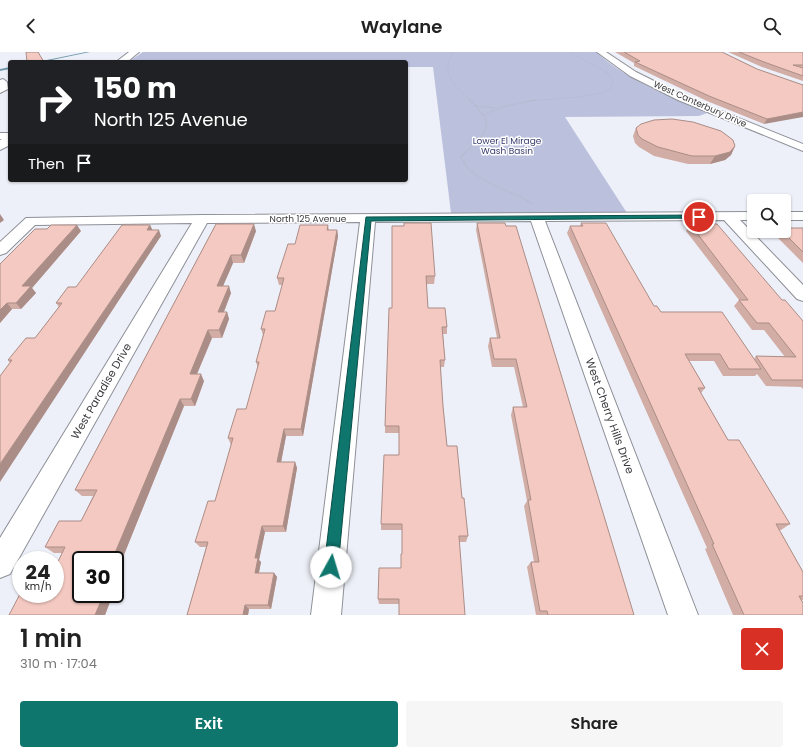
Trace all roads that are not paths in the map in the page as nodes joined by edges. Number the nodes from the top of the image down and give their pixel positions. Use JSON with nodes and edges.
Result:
{"nodes":[{"id":1,"x":135,"y":52,"type":"edge"},
{"id":2,"x":601,"y":52,"type":"edge"},
{"id":3,"x":123,"y":60,"type":"edge"},
{"id":4,"x":8,"y":140,"type":"edge"},
{"id":5,"x":0,"y":146,"type":"edge"},
{"id":6,"x":803,"y":148,"type":"edge"},
{"id":7,"x":728,"y":216,"type":"junction"},
{"id":8,"x":747,"y":216,"type":"edge"},
{"id":9,"x":791,"y":216,"type":"edge"},
{"id":10,"x":803,"y":216,"type":"edge"},
{"id":11,"x":368,"y":218,"type":"junction"},
{"id":12,"x":537,"y":218,"type":"junction"},
{"id":13,"x":202,"y":219,"type":"junction"},
{"id":14,"x":0,"y":250,"type":"edge"},
{"id":15,"x":803,"y":296,"type":"edge"},
{"id":16,"x":0,"y":564,"type":"edge"},
{"id":17,"x":326,"y":615,"type":"edge"},
{"id":18,"x":683,"y":615,"type":"edge"}],
"edges":[{"from":1,"to":3,"type":"main road"},
{"from":2,"to":6,"type":"street","name":"West Canterbury Drive"},
{"from":4,"to":5,"type":"main road"},
{"from":7,"to":8,"type":"street","name":"North 125 Avenue"},
{"from":7,"to":12,"type":"street","name":"North 125 Avenue"},
{"from":7,"to":15,"type":"street"},
{"from":9,"to":10,"type":"street"},
{"from":11,"to":12,"type":"street","name":"North 125 Avenue"},
{"from":11,"to":13,"type":"street","name":"North 125 Avenue"},
{"from":11,"to":17,"type":"street"},
{"from":12,"to":18,"type":"street","name":"West Cherry Hills Drive"},
{"from":13,"to":14,"type":"street","name":"North 125 Avenue"},
{"from":13,"to":16,"type":"street","name":"West Paradise Drive"}]}
